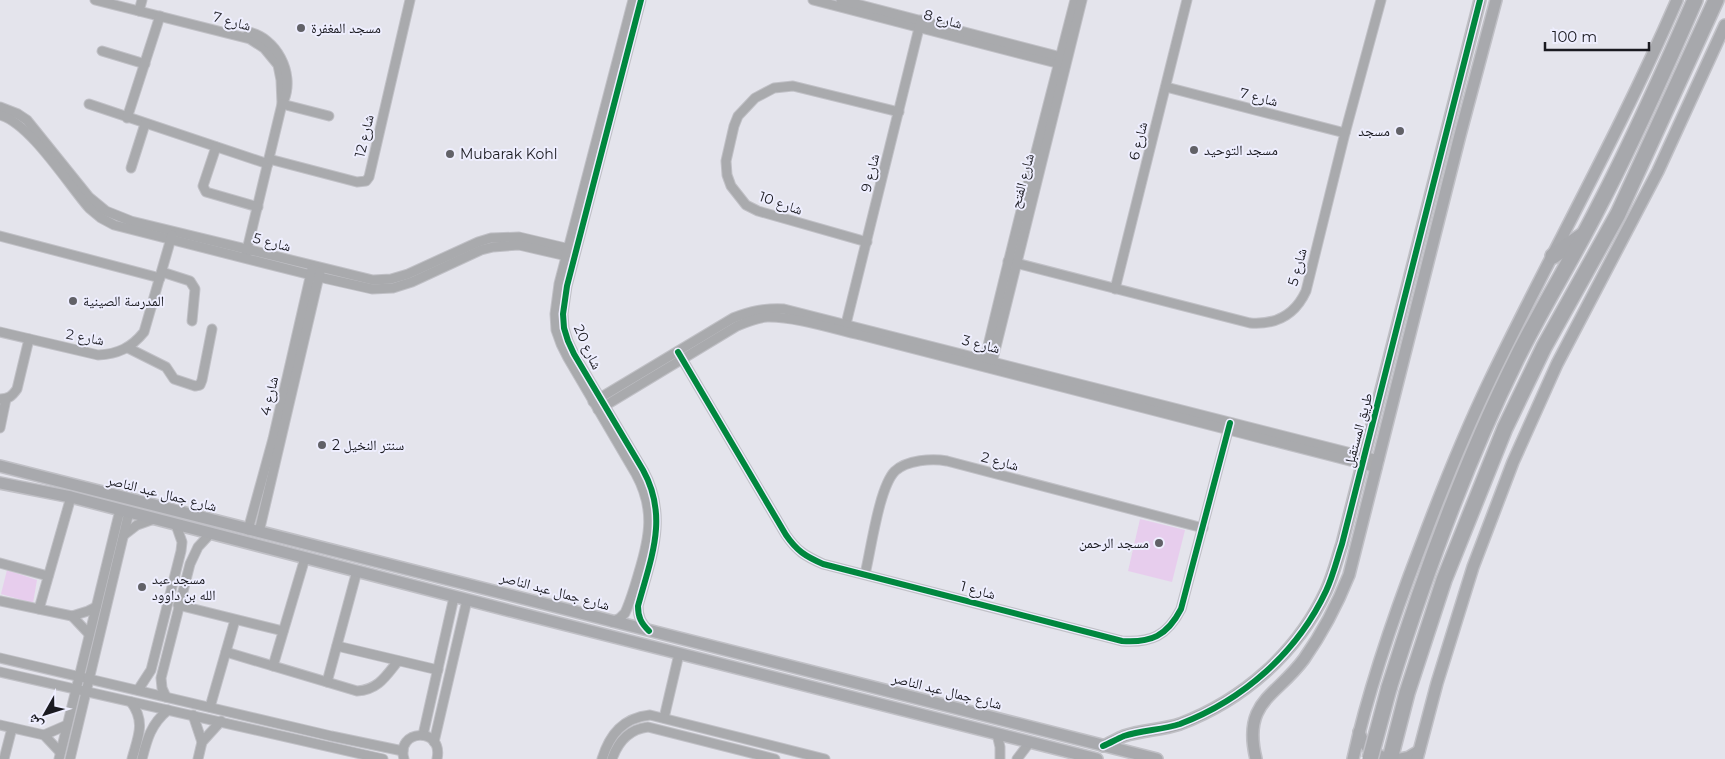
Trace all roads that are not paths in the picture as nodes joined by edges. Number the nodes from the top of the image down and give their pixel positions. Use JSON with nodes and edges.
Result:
{"nodes":[{"id":1,"x":95,"y":0,"type":"edge"},
{"id":2,"x":142,"y":0,"type":"edge"},
{"id":3,"x":410,"y":0,"type":"edge"},
{"id":4,"x":633,"y":0,"type":"edge"},
{"id":5,"x":641,"y":0,"type":"edge"},
{"id":6,"x":812,"y":0,"type":"edge"},
{"id":7,"x":841,"y":0,"type":"edge"},
{"id":8,"x":1075,"y":0,"type":"edge"},
{"id":9,"x":1082,"y":0,"type":"edge"},
{"id":10,"x":1187,"y":0,"type":"edge"},
{"id":11,"x":1381,"y":0,"type":"edge"},
{"id":12,"x":1480,"y":0,"type":"edge"},
{"id":13,"x":1496,"y":0,"type":"edge"},
{"id":14,"x":1677,"y":0,"type":"edge"},
{"id":15,"x":1696,"y":0,"type":"edge"},
{"id":16,"x":1716,"y":0,"type":"edge"},
{"id":17,"x":134,"y":7,"type":"edge"},
{"id":18,"x":160,"y":16,"type":"junction"},
{"id":19,"x":920,"y":24,"type":"junction"},
{"id":20,"x":1725,"y":25,"type":"edge"},
{"id":21,"x":233,"y":35,"type":"junction"},
{"id":22,"x":102,"y":50,"type":"dead end"},
{"id":23,"x":1063,"y":61,"type":"junction"},
{"id":24,"x":145,"y":64,"type":"junction"},
{"id":25,"x":1166,"y":87,"type":"junction"},
{"id":26,"x":89,"y":104,"type":"dead end"},
{"id":27,"x":282,"y":104,"type":"junction"},
{"id":28,"x":0,"y":107,"type":"edge"},
{"id":29,"x":899,"y":112,"type":"junction"},
{"id":30,"x":0,"y":115,"type":"edge"},
{"id":31,"x":329,"y":116,"type":"dead end"},
{"id":32,"x":127,"y":118,"type":"junction"},
{"id":33,"x":146,"y":124,"type":"junction"},
{"id":34,"x":1345,"y":133,"type":"junction"},
{"id":35,"x":216,"y":147,"type":"junction"},
{"id":36,"x":269,"y":162,"type":"junction"},
{"id":37,"x":131,"y":168,"type":"dead end"},
{"id":38,"x":258,"y":207,"type":"junction"},
{"id":39,"x":1585,"y":234,"type":"junction"},
{"id":40,"x":0,"y":236,"type":"edge"},
{"id":41,"x":172,"y":236,"type":"junction"},
{"id":42,"x":867,"y":242,"type":"junction"},
{"id":43,"x":571,"y":253,"type":"junction"},
{"id":44,"x":246,"y":254,"type":"junction"},
{"id":45,"x":1553,"y":256,"type":"junction"},
{"id":46,"x":1012,"y":262,"type":"junction"},
{"id":47,"x":316,"y":272,"type":"junction"},
{"id":48,"x":161,"y":275,"type":"junction"},
{"id":49,"x":1115,"y":289,"type":"junction"},
{"id":50,"x":192,"y":321,"type":"dead end"},
{"id":51,"x":845,"y":328,"type":"junction"},
{"id":52,"x":212,"y":329,"type":"dead end"},
{"id":53,"x":0,"y":332,"type":"edge"},
{"id":54,"x":28,"y":339,"type":"junction"},
{"id":55,"x":128,"y":348,"type":"junction"},
{"id":56,"x":680,"y":355,"type":"junction"},
{"id":57,"x":987,"y":365,"type":"junction"},
{"id":58,"x":3,"y":399,"type":"edge"},
{"id":59,"x":599,"y":404,"type":"junction"},
{"id":60,"x":1229,"y":427,"type":"junction"},
{"id":61,"x":0,"y":428,"type":"edge"},
{"id":62,"x":1363,"y":460,"type":"junction"},
{"id":63,"x":1378,"y":464,"type":"junction"},
{"id":64,"x":4,"y":467,"type":"edge"},
{"id":65,"x":3,"y":483,"type":"edge"},
{"id":66,"x":71,"y":497,"type":"junction"},
{"id":67,"x":125,"y":511,"type":"junction"},
{"id":68,"x":154,"y":519,"type":"junction"},
{"id":69,"x":176,"y":524,"type":"junction"},
{"id":70,"x":1203,"y":528,"type":"junction"},
{"id":71,"x":253,"y":531,"type":"junction"},
{"id":72,"x":211,"y":533,"type":"junction"},
{"id":73,"x":124,"y":535,"type":"junction"},
{"id":74,"x":181,"y":551,"type":"junction"},
{"id":75,"x":193,"y":555,"type":"junction"},
{"id":76,"x":306,"y":558,"type":"junction"},
{"id":77,"x":0,"y":565,"type":"edge"},
{"id":78,"x":357,"y":571,"type":"junction"},
{"id":79,"x":865,"y":574,"type":"junction"},
{"id":80,"x":48,"y":576,"type":"junction"},
{"id":81,"x":454,"y":597,"type":"junction"},
{"id":82,"x":0,"y":600,"type":"edge"},
{"id":83,"x":467,"y":600,"type":"junction"},
{"id":84,"x":178,"y":606,"type":"junction"},
{"id":85,"x":96,"y":607,"type":"junction"},
{"id":86,"x":39,"y":609,"type":"junction"},
{"id":87,"x":72,"y":616,"type":"junction"},
{"id":88,"x":235,"y":620,"type":"junction"},
{"id":89,"x":612,"y":622,"type":"junction"},
{"id":90,"x":649,"y":631,"type":"junction"},
{"id":91,"x":283,"y":632,"type":"junction"},
{"id":92,"x":89,"y":634,"type":"junction"},
{"id":93,"x":337,"y":646,"type":"junction"},
{"id":94,"x":226,"y":652,"type":"junction"},
{"id":95,"x":679,"y":654,"type":"junction"},
{"id":96,"x":0,"y":658,"type":"edge"},
{"id":97,"x":398,"y":661,"type":"junction"},
{"id":98,"x":272,"y":666,"type":"junction"},
{"id":99,"x":793,"y":667,"type":"junction"},
{"id":100,"x":438,"y":670,"type":"junction"},
{"id":101,"x":0,"y":672,"type":"edge"},
{"id":102,"x":821,"y":674,"type":"junction"},
{"id":103,"x":79,"y":676,"type":"junction"},
{"id":104,"x":89,"y":678,"type":"junction"},
{"id":105,"x":327,"y":682,"type":"junction"},
{"id":106,"x":788,"y":682,"type":"junction"},
{"id":107,"x":819,"y":688,"type":"junction"},
{"id":108,"x":76,"y":689,"type":"junction"},
{"id":109,"x":138,"y":690,"type":"junction"},
{"id":110,"x":86,"y":691,"type":"junction"},
{"id":111,"x":166,"y":697,"type":"junction"},
{"id":112,"x":131,"y":702,"type":"junction"},
{"id":113,"x":210,"y":707,"type":"junction"},
{"id":114,"x":168,"y":710,"type":"junction"},
{"id":115,"x":193,"y":715,"type":"junction"},
{"id":116,"x":664,"y":718,"type":"junction"},
{"id":117,"x":221,"y":721,"type":"junction"},
{"id":118,"x":0,"y":725,"type":"edge"},
{"id":119,"x":67,"y":725,"type":"junction"},
{"id":120,"x":12,"y":728,"type":"junction"},
{"id":121,"x":1359,"y":732,"type":"junction"},
{"id":122,"x":997,"y":734,"type":"junction"},
{"id":123,"x":44,"y":735,"type":"junction"},
{"id":124,"x":423,"y":735,"type":"junction"},
{"id":125,"x":202,"y":742,"type":"junction"},
{"id":126,"x":434,"y":742,"type":"junction"},
{"id":127,"x":1030,"y":742,"type":"junction"},
{"id":128,"x":1103,"y":746,"type":"junction"},
{"id":129,"x":404,"y":755,"type":"edge"},
{"id":130,"x":1418,"y":755,"type":"edge"},
{"id":131,"x":59,"y":756,"type":"edge"},
{"id":132,"x":353,"y":756,"type":"edge"},
{"id":133,"x":603,"y":758,"type":"edge"},
{"id":134,"x":4,"y":759,"type":"edge"},
{"id":135,"x":70,"y":759,"type":"edge"},
{"id":136,"x":132,"y":759,"type":"edge"},
{"id":137,"x":142,"y":759,"type":"edge"},
{"id":138,"x":198,"y":759,"type":"edge"},
{"id":139,"x":379,"y":759,"type":"edge"},
{"id":140,"x":437,"y":759,"type":"edge"},
{"id":141,"x":612,"y":759,"type":"edge"},
{"id":142,"x":775,"y":759,"type":"edge"},
{"id":143,"x":824,"y":759,"type":"edge"},
{"id":144,"x":1000,"y":759,"type":"edge"},
{"id":145,"x":1017,"y":759,"type":"edge"},
{"id":146,"x":1098,"y":759,"type":"edge"},
{"id":147,"x":1157,"y":759,"type":"edge"},
{"id":148,"x":1256,"y":759,"type":"edge"},
{"id":149,"x":1353,"y":759,"type":"edge"},
{"id":150,"x":1370,"y":759,"type":"edge"},
{"id":151,"x":1390,"y":759,"type":"edge"},
{"id":152,"x":1400,"y":759,"type":"edge"}],
"edges":[{"from":1,"to":17,"type":"street","name":"شارع 7"},
{"from":2,"to":17,"type":"street"},
{"from":3,"to":36,"type":"street","name":"شارع 12"},
{"from":4,"to":43,"type":"street","name":"شارع 20"},
{"from":5,"to":43,"type":"street","name":"شارع 20"},
{"from":6,"to":19,"type":"street","name":"شارع 8"},
{"from":7,"to":19,"type":"street","name":"شارع 8"},
{"from":8,"to":23,"type":"street","name":"شارع الفتح"},
{"from":9,"to":23,"type":"street","name":"شارع الفتح"},
{"from":10,"to":25,"type":"street","name":"شارع 6"},
{"from":11,"to":34,"type":"street","name":"شارع 5"},
{"from":12,"to":62,"type":"main road","name":"طريق المستقبل"},
{"from":13,"to":63,"type":"main road","name":"طريق المستقبل"},
{"from":14,"to":45,"type":"main road"},
{"from":15,"to":39,"type":"highway"},
{"from":16,"to":151,"type":"highway"},
{"from":17,"to":18,"type":"street","name":"شارع 7"},
{"from":18,"to":21,"type":"street","name":"شارع 7"},
{"from":18,"to":24,"type":"street"},
{"from":19,"to":23,"type":"street","name":"شارع 8"},
{"from":19,"to":29,"type":"street","name":"شارع 9"},
{"from":20,"to":130,"type":"main road"},
{"from":21,"to":27,"type":"street","name":"شارع 7"},
{"from":21,"to":27,"type":"street"},
{"from":22,"to":24,"type":"street"},
{"from":23,"to":46,"type":"street","name":"شارع الفتح"},
{"from":24,"to":32,"type":"street"},
{"from":25,"to":34,"type":"street","name":"شارع 7"},
{"from":25,"to":49,"type":"street","name":"شارع 6"},
{"from":26,"to":32,"type":"street"},
{"from":27,"to":31,"type":"street"},
{"from":27,"to":36,"type":"street","name":"شارع 7"},
{"from":28,"to":41,"type":"street","name":"شارع 5"},
{"from":29,"to":42,"type":"street","name":"شارع 9"},
{"from":29,"to":42,"type":"street","name":"شارع 10"},
{"from":30,"to":41,"type":"street","name":"شارع 5"},
{"from":32,"to":33,"type":"street"},
{"from":33,"to":35,"type":"street"},
{"from":33,"to":37,"type":"street"},
{"from":34,"to":49,"type":"street","name":"شارع 5"},
{"from":35,"to":36,"type":"street"},
{"from":35,"to":38,"type":"street"},
{"from":36,"to":38,"type":"street","name":"شارع 7"},
{"from":38,"to":44,"type":"street","name":"شارع 7"},
{"from":39,"to":45,"type":"highway"},
{"from":39,"to":150,"type":"highway","bridge":true},
{"from":40,"to":48,"type":"street"},
{"from":41,"to":44,"type":"street","name":"شارع 5"},
{"from":41,"to":48,"type":"street"},
{"from":42,"to":51,"type":"street","name":"شارع 9"},
{"from":43,"to":47,"type":"street","name":"شارع 5"},
{"from":43,"to":59,"type":"street","name":"شارع 20"},
{"from":44,"to":47,"type":"street","name":"شارع 5"},
{"from":45,"to":121,"type":"main road"},
{"from":46,"to":49,"type":"street","name":"شارع 5"},
{"from":46,"to":57,"type":"street","name":"شارع الفتح"},
{"from":47,"to":71,"type":"street","name":"شارع 4"},
{"from":48,"to":50,"type":"street"},
{"from":48,"to":55,"type":"street"},
{"from":51,"to":56,"type":"street","name":"شارع 3"},
{"from":51,"to":57,"type":"street","name":"شارع 3"},
{"from":52,"to":55,"type":"street"},
{"from":53,"to":54,"type":"street","name":"شارع 2"},
{"from":54,"to":55,"type":"street","name":"شارع 2"},
{"from":54,"to":58,"type":"street"},
{"from":56,"to":59,"type":"street","name":"شارع 3"},
{"from":56,"to":79,"type":"street","name":"شارع 1"},
{"from":57,"to":60,"type":"street","name":"شارع 3"},
{"from":58,"to":61,"type":"street"},
{"from":59,"to":89,"type":"street","name":"شارع 20"},
{"from":59,"to":90,"type":"street","name":"شارع 20"},
{"from":60,"to":62,"type":"street","name":"شارع 3"},
{"from":60,"to":70,"type":"street","name":"شارع 1"},
{"from":62,"to":63,"type":"street","name":"شارع 3"},
{"from":62,"to":128,"type":"main road","name":"طريق المستقبل"},
{"from":63,"to":148,"type":"main road","name":"طريق المستقبل"},
{"from":64,"to":65,"type":"main road"},
{"from":64,"to":71,"type":"main road","name":"شارع جمال عبد الناصر"},
{"from":65,"to":66,"type":"main road","name":"شارع جمال عبد الناصر"},
{"from":66,"to":67,"type":"main road","name":"شارع جمال عبد الناصر"},
{"from":66,"to":80,"type":"street"},
{"from":67,"to":68,"type":"main road","name":"شارع جمال عبد الناصر"},
{"from":67,"to":73,"type":"street"},
{"from":67,"to":85,"type":"street"},
{"from":68,"to":69,"type":"main road","name":"شارع جمال عبد الناصر"},
{"from":68,"to":73,"type":"street"},
{"from":69,"to":72,"type":"main road","name":"شارع جمال عبد الناصر"},
{"from":69,"to":74,"type":"street"},
{"from":70,"to":79,"type":"street","name":"شارع 1"},
{"from":70,"to":79,"type":"street","name":"شارع 2"},
{"from":71,"to":89,"type":"main road","name":"شارع جمال عبد الناصر"},
{"from":72,"to":75,"type":"street"},
{"from":72,"to":76,"type":"main road","name":"شارع جمال عبد الناصر"},
{"from":73,"to":104,"type":"street"},
{"from":74,"to":75,"type":"street"},
{"from":74,"to":109,"type":"street"},
{"from":75,"to":84,"type":"street"},
{"from":76,"to":78,"type":"main road","name":"شارع جمال عبد الناصر"},
{"from":76,"to":91,"type":"street"},
{"from":77,"to":80,"type":"street"},
{"from":78,"to":81,"type":"main road","name":"شارع جمال عبد الناصر"},
{"from":78,"to":93,"type":"street"},
{"from":80,"to":86,"type":"street"},
{"from":81,"to":83,"type":"main road","name":"شارع جمال عبد الناصر"},
{"from":81,"to":100,"type":"street"},
{"from":82,"to":86,"type":"street"},
{"from":83,"to":95,"type":"main road","name":"شارع جمال عبد الناصر"},
{"from":83,"to":126,"type":"street"},
{"from":84,"to":88,"type":"street"},
{"from":84,"to":111,"type":"street"},
{"from":85,"to":87,"type":"street"},
{"from":85,"to":92,"type":"street"},
{"from":86,"to":87,"type":"street"},
{"from":87,"to":92,"type":"street"},
{"from":88,"to":91,"type":"street"},
{"from":88,"to":94,"type":"street"},
{"from":89,"to":90,"type":"main road","name":"شارع جمال عبد الناصر"},
{"from":90,"to":99,"type":"main road","name":"شارع جمال عبد الناصر"},
{"from":91,"to":98,"type":"street"},
{"from":92,"to":103,"type":"street"},
{"from":93,"to":97,"type":"street"},
{"from":93,"to":105,"type":"street"},
{"from":94,"to":98,"type":"street"},
{"from":94,"to":113,"type":"street"},
{"from":95,"to":106,"type":"main road","name":"شارع جمال عبد الناصر"},
{"from":95,"to":116,"type":"street"},
{"from":96,"to":103,"type":"street"},
{"from":97,"to":100,"type":"street"},
{"from":97,"to":105,"type":"street"},
{"from":98,"to":105,"type":"street"},
{"from":99,"to":102,"type":"main road","name":"شارع جمال عبد الناصر"},
{"from":99,"to":106,"type":"main road"},
{"from":100,"to":124,"type":"street"},
{"from":101,"to":108,"type":"street"},
{"from":102,"to":107,"type":"main road"},
{"from":102,"to":128,"type":"main road","name":"شارع جمال عبد الناصر"},
{"from":103,"to":104,"type":"street"},
{"from":103,"to":108,"type":"street"},
{"from":104,"to":109,"type":"street"},
{"from":104,"to":110,"type":"street"},
{"from":106,"to":107,"type":"main road","name":"شارع جمال عبد الناصر"},
{"from":107,"to":122,"type":"main road","name":"شارع جمال عبد الناصر"},
{"from":108,"to":110,"type":"street"},
{"from":108,"to":119,"type":"street"},
{"from":109,"to":111,"type":"street"},
{"from":110,"to":112,"type":"street"},
{"from":110,"to":135,"type":"street"},
{"from":111,"to":113,"type":"street"},
{"from":112,"to":114,"type":"street"},
{"from":112,"to":136,"type":"street"},
{"from":113,"to":129,"type":"street"},
{"from":114,"to":115,"type":"street"},
{"from":114,"to":137,"type":"street"},
{"from":115,"to":117,"type":"street"},
{"from":115,"to":125,"type":"street"},
{"from":116,"to":133,"type":"street"},
{"from":116,"to":143,"type":"street"},
{"from":117,"to":125,"type":"street"},
{"from":117,"to":132,"type":"street"},
{"from":118,"to":120,"type":"street"},
{"from":119,"to":123,"type":"street"},
{"from":119,"to":131,"type":"street"},
{"from":120,"to":123,"type":"street"},
{"from":120,"to":134,"type":"street"},
{"from":121,"to":149,"type":"main road"},
{"from":121,"to":151,"type":"main road"},
{"from":122,"to":127,"type":"main road","name":"شارع جمال عبد الناصر"},
{"from":122,"to":144,"type":"street"},
{"from":123,"to":131,"type":"street"},
{"from":124,"to":126,"type":"street"},
{"from":124,"to":129,"type":"street"},
{"from":125,"to":138,"type":"street"},
{"from":126,"to":140,"type":"street"},
{"from":127,"to":145,"type":"street"},
{"from":127,"to":146,"type":"main road","name":"شارع جمال عبد الناصر"},
{"from":128,"to":147,"type":"main road","name":"شارع جمال عبد الناصر"},
{"from":130,"to":152,"type":"main road"},
{"from":132,"to":139,"type":"street"},
{"from":141,"to":142,"type":"street"}]}
